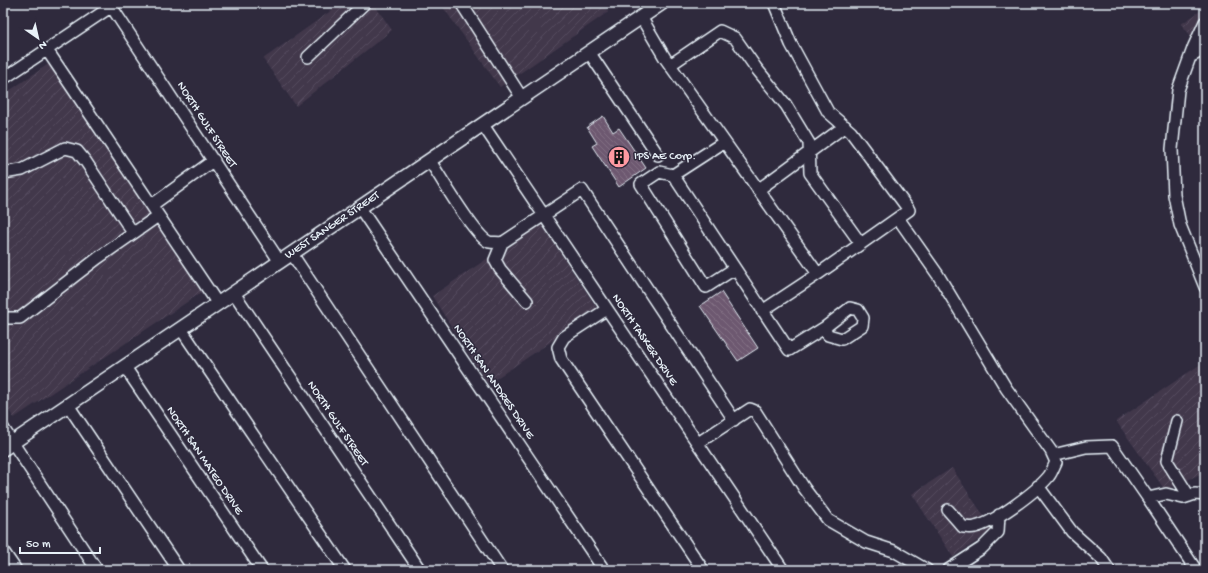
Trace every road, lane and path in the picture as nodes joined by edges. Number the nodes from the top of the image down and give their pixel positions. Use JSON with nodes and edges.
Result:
{"nodes":[{"id":1,"x":365,"y":3,"type":"edge"},
{"id":2,"x":461,"y":3,"type":"edge"},
{"id":3,"x":662,"y":3,"type":"edge"},
{"id":4,"x":774,"y":3,"type":"edge"},
{"id":5,"x":110,"y":5,"type":"edge"},
{"id":6,"x":641,"y":17,"type":"junction"},
{"id":7,"x":1205,"y":22,"type":"edge"},
{"id":8,"x":1205,"y":49,"type":"edge"},
{"id":9,"x":47,"y":50,"type":"junction"},
{"id":10,"x":590,"y":52,"type":"junction"},
{"id":11,"x":308,"y":57,"type":"dead end"},
{"id":12,"x":1190,"y":57,"type":"junction"},
{"id":13,"x":670,"y":65,"type":"junction"},
{"id":14,"x":3,"y":79,"type":"edge"},
{"id":15,"x":522,"y":98,"type":"junction"},
{"id":16,"x":483,"y":125,"type":"junction"},
{"id":17,"x":844,"y":126,"type":"junction"},
{"id":18,"x":724,"y":142,"type":"junction"},
{"id":19,"x":810,"y":151,"type":"junction"},
{"id":20,"x":658,"y":155,"type":"dead end"},
{"id":21,"x":214,"y":160,"type":"junction"},
{"id":22,"x":430,"y":161,"type":"junction"},
{"id":23,"x":3,"y":173,"type":"edge"},
{"id":24,"x":673,"y":175,"type":"junction"},
{"id":25,"x":758,"y":190,"type":"junction"},
{"id":26,"x":152,"y":205,"type":"junction"},
{"id":27,"x":360,"y":208,"type":"junction"},
{"id":28,"x":158,"y":216,"type":"junction"},
{"id":29,"x":544,"y":216,"type":"junction"},
{"id":30,"x":898,"y":218,"type":"junction"},
{"id":31,"x":133,"y":233,"type":"junction"},
{"id":32,"x":502,"y":243,"type":"junction"},
{"id":33,"x":860,"y":244,"type":"junction"},
{"id":34,"x":292,"y":254,"type":"junction"},
{"id":35,"x":280,"y":262,"type":"junction"},
{"id":36,"x":734,"y":269,"type":"junction"},
{"id":37,"x":818,"y":274,"type":"junction"},
{"id":38,"x":1205,"y":287,"type":"edge"},
{"id":39,"x":234,"y":293,"type":"junction"},
{"id":40,"x":527,"y":301,"type":"dead end"},
{"id":41,"x":218,"y":304,"type":"junction"},
{"id":42,"x":607,"y":309,"type":"junction"},
{"id":43,"x":762,"y":311,"type":"junction"},
{"id":44,"x":3,"y":318,"type":"edge"},
{"id":45,"x":824,"y":328,"type":"dead end"},
{"id":46,"x":181,"y":329,"type":"junction"},
{"id":47,"x":125,"y":367,"type":"junction"},
{"id":48,"x":68,"y":405,"type":"junction"},
{"id":49,"x":734,"y":420,"type":"junction"},
{"id":50,"x":1177,"y":421,"type":"dead end"},
{"id":51,"x":3,"y":428,"type":"edge"},
{"id":52,"x":698,"y":443,"type":"junction"},
{"id":53,"x":8,"y":446,"type":"edge"},
{"id":54,"x":1053,"y":455,"type":"junction"},
{"id":55,"x":1038,"y":486,"type":"junction"},
{"id":56,"x":1205,"y":495,"type":"edge"},
{"id":57,"x":1189,"y":496,"type":"junction"},
{"id":58,"x":1148,"y":498,"type":"junction"},
{"id":59,"x":948,"y":510,"type":"dead end"},
{"id":60,"x":999,"y":515,"type":"junction"},
{"id":61,"x":3,"y":551,"type":"edge"},
{"id":62,"x":16,"y":570,"type":"edge"},
{"id":63,"x":97,"y":570,"type":"edge"},
{"id":64,"x":179,"y":570,"type":"edge"},
{"id":65,"x":262,"y":570,"type":"edge"},
{"id":66,"x":345,"y":570,"type":"edge"},
{"id":67,"x":420,"y":570,"type":"edge"},
{"id":68,"x":502,"y":570,"type":"edge"},
{"id":69,"x":604,"y":570,"type":"edge"},
{"id":70,"x":703,"y":570,"type":"edge"},
{"id":71,"x":783,"y":570,"type":"edge"},
{"id":72,"x":928,"y":570,"type":"edge"},
{"id":73,"x":948,"y":570,"type":"edge"},
{"id":74,"x":1109,"y":570,"type":"edge"},
{"id":75,"x":1196,"y":570,"type":"edge"}],
"edges":[{"from":1,"to":11,"type":"street"},
{"from":2,"to":15,"type":"street"},
{"from":3,"to":6,"type":"main road","name":"WEST SANGER STREET"},
{"from":4,"to":17,"type":"street"},
{"from":5,"to":9,"type":"street"},
{"from":5,"to":21,"type":"street","name":"NORTH GULF STREET"},
{"from":6,"to":10,"type":"main road","name":"WEST SANGER STREET"},
{"from":6,"to":13,"type":"street"},
{"from":7,"to":12,"type":"street"},
{"from":8,"to":12,"type":"street"},
{"from":9,"to":14,"type":"street"},
{"from":9,"to":26,"type":"street"},
{"from":10,"to":15,"type":"main road","name":"WEST SANGER STREET"},
{"from":10,"to":20,"type":"street"},
{"from":12,"to":38,"type":"street"},
{"from":13,"to":18,"type":"street"},
{"from":13,"to":19,"type":"street"},
{"from":15,"to":16,"type":"main road","name":"WEST SANGER STREET"},
{"from":16,"to":22,"type":"main road","name":"WEST SANGER STREET"},
{"from":16,"to":29,"type":"street","name":"NORTH TASKER DRIVE"},
{"from":17,"to":19,"type":"street"},
{"from":17,"to":30,"type":"street"},
{"from":18,"to":24,"type":"street"},
{"from":18,"to":25,"type":"street"},
{"from":19,"to":25,"type":"street"},
{"from":19,"to":33,"type":"street"},
{"from":21,"to":26,"type":"street"},
{"from":21,"to":35,"type":"street","name":"NORTH GULF STREET"},
{"from":22,"to":27,"type":"main road","name":"WEST SANGER STREET"},
{"from":22,"to":32,"type":"street"},
{"from":23,"to":31,"type":"street"},
{"from":24,"to":36,"type":"street"},
{"from":24,"to":36,"type":"street"},
{"from":25,"to":37,"type":"street"},
{"from":26,"to":28,"type":"street"},
{"from":27,"to":34,"type":"main road","name":"WEST SANGER STREET"},
{"from":27,"to":69,"type":"street","name":"NORTH SAN ANDRES DRIVE"},
{"from":28,"to":31,"type":"street"},
{"from":28,"to":41,"type":"street"},
{"from":29,"to":32,"type":"street"},
{"from":29,"to":42,"type":"street","name":"NORTH TASKER DRIVE"},
{"from":29,"to":49,"type":"street"},
{"from":30,"to":33,"type":"street"},
{"from":30,"to":54,"type":"street"},
{"from":31,"to":44,"type":"street"},
{"from":32,"to":40,"type":"street"},
{"from":33,"to":37,"type":"street"},
{"from":34,"to":35,"type":"main road","name":"WEST SANGER STREET"},
{"from":34,"to":68,"type":"street"},
{"from":35,"to":39,"type":"main road","name":"WEST SANGER STREET"},
{"from":36,"to":43,"type":"street"},
{"from":37,"to":43,"type":"street"},
{"from":39,"to":41,"type":"main road","name":"WEST SANGER STREET"},
{"from":39,"to":67,"type":"street","name":"NORTH GULF STREET"},
{"from":41,"to":46,"type":"main road","name":"WEST SANGER STREET"},
{"from":42,"to":52,"type":"street","name":"NORTH TASKER DRIVE"},
{"from":42,"to":70,"type":"street"},
{"from":43,"to":45,"type":"street"},
{"from":46,"to":47,"type":"main road","name":"WEST SANGER STREET"},
{"from":46,"to":66,"type":"street"},
{"from":47,"to":48,"type":"main road","name":"WEST SANGER STREET"},
{"from":47,"to":65,"type":"street","name":"NORTH SAN MATEO DRIVE"},
{"from":48,"to":53,"type":"main road","name":"WEST SANGER STREET"},
{"from":48,"to":64,"type":"street"},
{"from":49,"to":52,"type":"street"},
{"from":49,"to":72,"type":"street"},
{"from":50,"to":57,"type":"street"},
{"from":51,"to":53,"type":"street"},
{"from":52,"to":71,"type":"street","name":"NORTH TASKER DRIVE"},
{"from":53,"to":63,"type":"street"},
{"from":54,"to":55,"type":"street"},
{"from":54,"to":58,"type":"street"},
{"from":55,"to":60,"type":"street"},
{"from":55,"to":74,"type":"street"},
{"from":56,"to":57,"type":"street"},
{"from":57,"to":58,"type":"street"},
{"from":58,"to":75,"type":"street"},
{"from":59,"to":60,"type":"street"},
{"from":60,"to":73,"type":"street"},
{"from":61,"to":62,"type":"street"}]}
